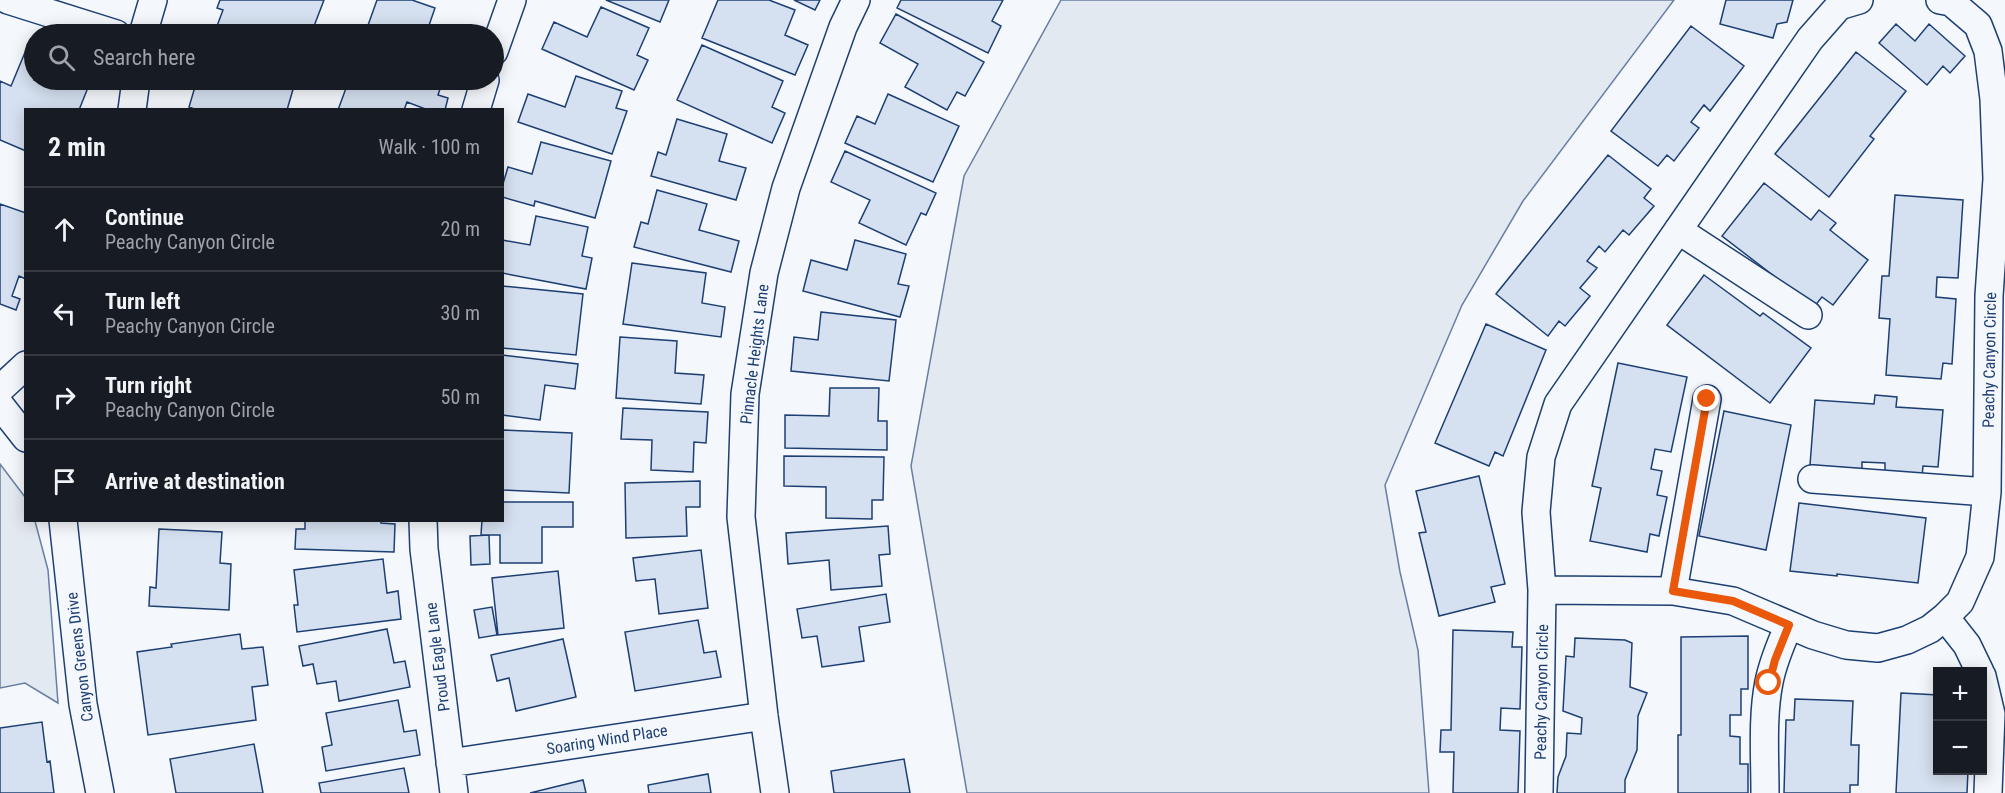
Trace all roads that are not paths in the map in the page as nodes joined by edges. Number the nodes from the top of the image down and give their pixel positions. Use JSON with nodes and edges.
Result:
{"nodes":[{"id":1,"x":8,"y":0,"type":"edge"},
{"id":2,"x":153,"y":0,"type":"edge"},
{"id":3,"x":512,"y":0,"type":"edge"},
{"id":4,"x":856,"y":0,"type":"edge"},
{"id":5,"x":1859,"y":0,"type":"edge"},
{"id":6,"x":1940,"y":0,"type":"edge"},
{"id":7,"x":84,"y":24,"type":"edge"},
{"id":8,"x":146,"y":24,"type":"edge"},
{"id":9,"x":504,"y":24,"type":"edge"},
{"id":10,"x":135,"y":90,"type":"edge"},
{"id":11,"x":482,"y":90,"type":"edge"},
{"id":12,"x":132,"y":108,"type":"edge"},
{"id":13,"x":478,"y":108,"type":"edge"},
{"id":14,"x":1678,"y":230,"type":"junction"},
{"id":15,"x":1808,"y":315,"type":"dead end"},
{"id":16,"x":24,"y":367,"type":"edge"},
{"id":17,"x":0,"y":389,"type":"edge"},
{"id":18,"x":1707,"y":399,"type":"dead end"},
{"id":19,"x":0,"y":405,"type":"edge"},
{"id":20,"x":24,"y":435,"type":"edge"},
{"id":21,"x":1812,"y":479,"type":"dead end"},
{"id":22,"x":1987,"y":492,"type":"junction"},
{"id":23,"x":63,"y":522,"type":"edge"},
{"id":24,"x":423,"y":522,"type":"edge"},
{"id":25,"x":1542,"y":590,"type":"junction"},
{"id":26,"x":1673,"y":591,"type":"junction"},
{"id":27,"x":1945,"y":617,"type":"junction"},
{"id":28,"x":1789,"y":625,"type":"junction"},
{"id":29,"x":1978,"y":667,"type":"edge"},
{"id":30,"x":1987,"y":695,"type":"edge"},
{"id":31,"x":764,"y":716,"type":"junction"},
{"id":32,"x":450,"y":763,"type":"junction"},
{"id":33,"x":100,"y":793,"type":"edge"},
{"id":34,"x":454,"y":793,"type":"edge"},
{"id":35,"x":775,"y":793,"type":"edge"},
{"id":36,"x":1539,"y":793,"type":"edge"},
{"id":37,"x":1765,"y":793,"type":"edge"},
{"id":38,"x":1988,"y":793,"type":"edge"}],
"edges":[{"from":1,"to":7,"type":"street"},
{"from":2,"to":8,"type":"street"},
{"from":3,"to":9,"type":"street"},
{"from":4,"to":31,"type":"street","name":"Pinnacle Heights Lane"},
{"from":5,"to":14,"type":"street","name":"Peachy Canyon Circle"},
{"from":6,"to":22,"type":"street","name":"Peachy Canyon Circle"},
{"from":10,"to":12,"type":"street"},
{"from":11,"to":13,"type":"street"},
{"from":14,"to":15,"type":"street"},
{"from":14,"to":25,"type":"street","name":"Peachy Canyon Circle"},
{"from":16,"to":17,"type":"street"},
{"from":18,"to":26,"type":"street"},
{"from":19,"to":20,"type":"street"},
{"from":21,"to":22,"type":"street"},
{"from":22,"to":27,"type":"street","name":"Peachy Canyon Circle"},
{"from":23,"to":33,"type":"street","name":"Canyon Greens Drive"},
{"from":24,"to":32,"type":"street","name":"Proud Eagle Lane"},
{"from":25,"to":26,"type":"street","name":"Peachy Canyon Circle"},
{"from":25,"to":36,"type":"street","name":"Peachy Canyon Circle"},
{"from":26,"to":28,"type":"street","name":"Peachy Canyon Circle"},
{"from":27,"to":28,"type":"street","name":"Peachy Canyon Circle"},
{"from":27,"to":29,"type":"street"},
{"from":28,"to":37,"type":"street"},
{"from":30,"to":38,"type":"street"},
{"from":31,"to":32,"type":"street","name":"Soaring Wind Place"},
{"from":31,"to":35,"type":"street","name":"Pinnacle Heights Lane"},
{"from":32,"to":34,"type":"street","name":"Proud Eagle Lane"}]}
